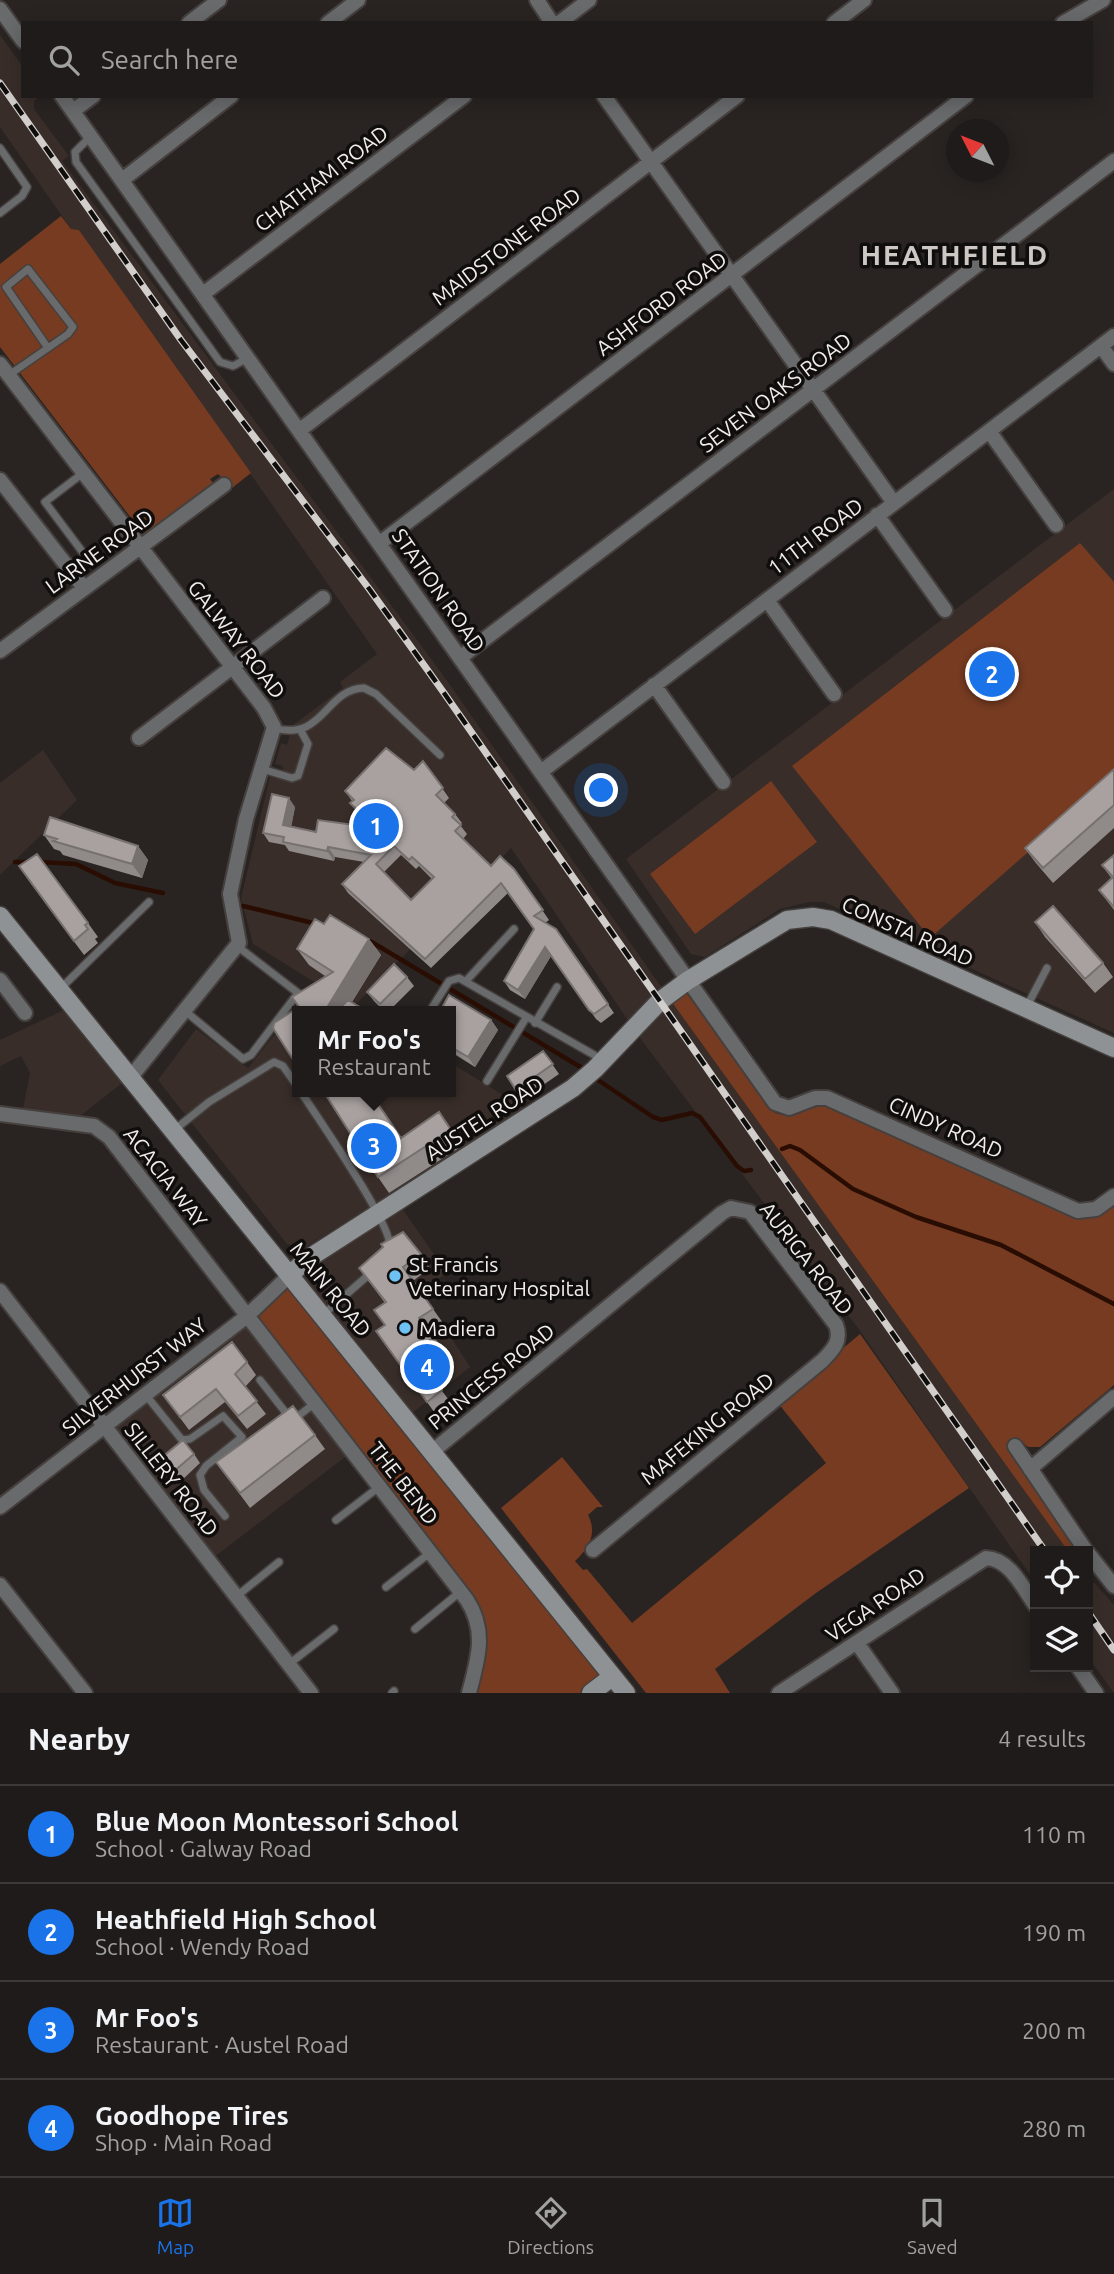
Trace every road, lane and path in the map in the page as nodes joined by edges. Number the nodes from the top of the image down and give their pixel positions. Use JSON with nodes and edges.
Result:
{"nodes":[{"id":1,"x":219,"y":0,"type":"edge"},
{"id":2,"x":358,"y":0,"type":"edge"},
{"id":3,"x":537,"y":0,"type":"edge"},
{"id":4,"x":589,"y":0,"type":"edge"},
{"id":5,"x":864,"y":0,"type":"edge"},
{"id":6,"x":1102,"y":0,"type":"edge"},
{"id":7,"x":0,"y":9,"type":"edge"},
{"id":8,"x":192,"y":21,"type":"edge"},
{"id":9,"x":331,"y":21,"type":"edge"},
{"id":10,"x":551,"y":21,"type":"edge"},
{"id":11,"x":562,"y":21,"type":"edge"},
{"id":12,"x":837,"y":21,"type":"edge"},
{"id":13,"x":1066,"y":21,"type":"edge"},
{"id":14,"x":21,"y":38,"type":"edge"},
{"id":15,"x":63,"y":98,"type":"edge"},
{"id":16,"x":90,"y":98,"type":"edge"},
{"id":17,"x":228,"y":98,"type":"edge"},
{"id":18,"x":461,"y":98,"type":"edge"},
{"id":19,"x":605,"y":98,"type":"edge"},
{"id":20,"x":734,"y":98,"type":"edge"},
{"id":21,"x":963,"y":98,"type":"edge"},
{"id":22,"x":73,"y":111,"type":"junction"},
{"id":23,"x":91,"y":136,"type":"junction"},
{"id":24,"x":0,"y":148,"type":"edge"},
{"id":25,"x":1114,"y":160,"type":"edge"},
{"id":26,"x":651,"y":162,"type":"junction"},
{"id":27,"x":122,"y":180,"type":"junction"},
{"id":28,"x":0,"y":213,"type":"edge"},
{"id":29,"x":732,"y":275,"type":"junction"},
{"id":30,"x":203,"y":294,"type":"junction"},
{"id":31,"x":1114,"y":336,"type":"edge"},
{"id":32,"x":1101,"y":346,"type":"junction"},
{"id":33,"x":48,"y":348,"type":"junction"},
{"id":34,"x":248,"y":358,"type":"junction"},
{"id":35,"x":1114,"y":365,"type":"edge"},
{"id":36,"x":3,"y":374,"type":"edge"},
{"id":37,"x":813,"y":389,"type":"junction"},
{"id":38,"x":300,"y":430,"type":"junction"},
{"id":39,"x":989,"y":430,"type":"junction"},
{"id":40,"x":83,"y":473,"type":"junction"},
{"id":41,"x":0,"y":480,"type":"edge"},
{"id":42,"x":224,"y":485,"type":"dead end"},
{"id":43,"x":894,"y":503,"type":"junction"},
{"id":44,"x":877,"y":516,"type":"junction"},
{"id":45,"x":1056,"y":525,"type":"dead end"},
{"id":46,"x":380,"y":544,"type":"junction"},
{"id":47,"x":140,"y":548,"type":"junction"},
{"id":48,"x":90,"y":562,"type":"dead end"},
{"id":49,"x":83,"y":588,"type":"junction"},
{"id":50,"x":323,"y":598,"type":"dead end"},
{"id":51,"x":767,"y":600,"type":"junction"},
{"id":52,"x":945,"y":610,"type":"dead end"},
{"id":53,"x":0,"y":651,"type":"edge"},
{"id":54,"x":461,"y":657,"type":"junction"},
{"id":55,"x":232,"y":667,"type":"junction"},
{"id":56,"x":654,"y":685,"type":"junction"},
{"id":57,"x":834,"y":694,"type":"dead end"},
{"id":58,"x":274,"y":727,"type":"junction"},
{"id":59,"x":301,"y":731,"type":"junction"},
{"id":60,"x":139,"y":738,"type":"dead end"},
{"id":61,"x":440,"y":755,"type":"dead end"},
{"id":62,"x":262,"y":769,"type":"junction"},
{"id":63,"x":542,"y":771,"type":"junction"},
{"id":64,"x":723,"y":782,"type":"dead end"},
{"id":65,"x":149,"y":902,"type":"dead end"},
{"id":66,"x":0,"y":916,"type":"edge"},
{"id":67,"x":514,"y":929,"type":"dead end"},
{"id":68,"x":237,"y":946,"type":"junction"},
{"id":69,"x":1047,"y":968,"type":"dead end"},
{"id":70,"x":0,"y":979,"type":"edge"},
{"id":71,"x":466,"y":981,"type":"junction"},
{"id":72,"x":688,"y":981,"type":"junction"},
{"id":73,"x":557,"y":987,"type":"dead end"},
{"id":74,"x":59,"y":990,"type":"junction"},
{"id":75,"x":433,"y":1006,"type":"edge"},
{"id":76,"x":1026,"y":1009,"type":"junction"},
{"id":77,"x":185,"y":1011,"type":"junction"},
{"id":78,"x":25,"y":1013,"type":"dead end"},
{"id":79,"x":526,"y":1018,"type":"junction"},
{"id":80,"x":535,"y":1023,"type":"junction"},
{"id":81,"x":1114,"y":1048,"type":"edge"},
{"id":82,"x":595,"y":1069,"type":"junction"},
{"id":83,"x":130,"y":1078,"type":"junction"},
{"id":84,"x":292,"y":1079,"type":"edge"},
{"id":85,"x":487,"y":1081,"type":"dead end"},
{"id":86,"x":304,"y":1097,"type":"edge"},
{"id":87,"x":783,"y":1107,"type":"joint"},
{"id":88,"x":0,"y":1114,"type":"edge"},
{"id":89,"x":173,"y":1131,"type":"junction"},
{"id":90,"x":1114,"y":1196,"type":"edge"},
{"id":91,"x":741,"y":1208,"type":"joint"},
{"id":92,"x":377,"y":1214,"type":"junction"},
{"id":93,"x":290,"y":1275,"type":"junction"},
{"id":94,"x":0,"y":1291,"type":"edge"},
{"id":95,"x":323,"y":1315,"type":"junction"},
{"id":96,"x":247,"y":1316,"type":"junction"},
{"id":97,"x":839,"y":1334,"type":"joint"},
{"id":98,"x":260,"y":1380,"type":"dead end"},
{"id":99,"x":145,"y":1394,"type":"junction"},
{"id":100,"x":1114,"y":1397,"type":"edge"},
{"id":101,"x":315,"y":1403,"type":"junction"},
{"id":102,"x":292,"y":1421,"type":"junction"},
{"id":103,"x":105,"y":1426,"type":"junction"},
{"id":104,"x":284,"y":1427,"type":"edge"},
{"id":105,"x":243,"y":1437,"type":"junction"},
{"id":106,"x":249,"y":1446,"type":"edge"},
{"id":107,"x":1015,"y":1446,"type":"dead end"},
{"id":108,"x":433,"y":1451,"type":"junction"},
{"id":109,"x":1030,"y":1469,"type":"junction"},
{"id":110,"x":375,"y":1490,"type":"junction"},
{"id":111,"x":0,"y":1507,"type":"edge"},
{"id":112,"x":225,"y":1516,"type":"dead end"},
{"id":113,"x":336,"y":1520,"type":"dead end"},
{"id":114,"x":1083,"y":1546,"type":"edge"},
{"id":115,"x":593,"y":1549,"type":"dead end"},
{"id":116,"x":431,"y":1552,"type":"junction"},
{"id":117,"x":1093,"y":1560,"type":"edge"},
{"id":118,"x":279,"y":1562,"type":"dead end"},
{"id":119,"x":0,"y":1585,"type":"edge"},
{"id":120,"x":1114,"y":1586,"type":"edge"},
{"id":121,"x":386,"y":1587,"type":"dead end"},
{"id":122,"x":461,"y":1591,"type":"junction"},
{"id":123,"x":237,"y":1596,"type":"junction"},
{"id":124,"x":1030,"y":1598,"type":"edge"},
{"id":125,"x":334,"y":1629,"type":"dead end"},
{"id":126,"x":415,"y":1629,"type":"dead end"},
{"id":127,"x":857,"y":1643,"type":"junction"},
{"id":128,"x":289,"y":1664,"type":"junction"},
{"id":129,"x":1082,"y":1672,"type":"edge"},
{"id":130,"x":612,"y":1677,"type":"junction"},
{"id":131,"x":85,"y":1693,"type":"edge"},
{"id":132,"x":311,"y":1693,"type":"edge"},
{"id":133,"x":469,"y":1693,"type":"edge"},
{"id":134,"x":591,"y":1693,"type":"edge"},
{"id":135,"x":625,"y":1693,"type":"edge"},
{"id":136,"x":779,"y":1693,"type":"edge"},
{"id":137,"x":892,"y":1693,"type":"edge"},
{"id":138,"x":1097,"y":1693,"type":"edge"}],
"edges":[{"from":1,"to":8,"type":"street"},
{"from":2,"to":9,"type":"street"},
{"from":3,"to":10,"type":"street"},
{"from":4,"to":11,"type":"street"},
{"from":5,"to":12,"type":"street"},
{"from":6,"to":13,"type":"street"},
{"from":7,"to":14,"type":"street"},
{"from":15,"to":22,"type":"street","name":"STATION ROAD"},
{"from":16,"to":22,"type":"street"},
{"from":17,"to":27,"type":"street"},
{"from":18,"to":30,"type":"street","name":"CHATHAM ROAD"},
{"from":19,"to":26,"type":"street"},
{"from":20,"to":26,"type":"street","name":"MAIDSTONE ROAD"},
{"from":21,"to":29,"type":"street","name":"ASHFORD ROAD"},
{"from":22,"to":23,"type":"street","name":"STATION ROAD"},
{"from":23,"to":27,"type":"street","name":"STATION ROAD"},
{"from":23,"to":34,"type":"lane"},
{"from":24,"to":28,"type":"lane"},
{"from":25,"to":37,"type":"street","name":"SEVEN OAKS ROAD"},
{"from":26,"to":29,"type":"street"},
{"from":26,"to":38,"type":"street","name":"MAIDSTONE ROAD"},
{"from":27,"to":30,"type":"street","name":"STATION ROAD"},
{"from":29,"to":37,"type":"street"},
{"from":29,"to":46,"type":"street","name":"ASHFORD ROAD"},
{"from":30,"to":34,"type":"street","name":"STATION ROAD"},
{"from":31,"to":32,"type":"street","name":"11TH ROAD"},
{"from":32,"to":35,"type":"street"},
{"from":32,"to":39,"type":"street","name":"11TH ROAD"},
{"from":33,"to":33,"type":"lane"},
{"from":33,"to":36,"type":"lane"},
{"from":34,"to":38,"type":"street","name":"STATION ROAD"},
{"from":36,"to":40,"type":"street","name":"GALWAY ROAD"},
{"from":37,"to":43,"type":"street"},
{"from":37,"to":54,"type":"street","name":"SEVEN OAKS ROAD"},
{"from":38,"to":46,"type":"street","name":"STATION ROAD"},
{"from":39,"to":43,"type":"street","name":"11TH ROAD"},
{"from":39,"to":45,"type":"street"},
{"from":40,"to":47,"type":"street","name":"GALWAY ROAD"},
{"from":40,"to":48,"type":"lane"},
{"from":41,"to":49,"type":"street"},
{"from":42,"to":47,"type":"street","name":"LARNE ROAD"},
{"from":43,"to":44,"type":"street","name":"11TH ROAD"},
{"from":44,"to":51,"type":"street","name":"11TH ROAD"},
{"from":44,"to":52,"type":"street"},
{"from":46,"to":54,"type":"street","name":"STATION ROAD"},
{"from":47,"to":49,"type":"street","name":"LARNE ROAD"},
{"from":47,"to":55,"type":"street","name":"GALWAY ROAD"},
{"from":49,"to":53,"type":"street","name":"LARNE ROAD"},
{"from":50,"to":55,"type":"street"},
{"from":51,"to":56,"type":"street","name":"11TH ROAD"},
{"from":51,"to":57,"type":"street"},
{"from":54,"to":63,"type":"street","name":"STATION ROAD"},
{"from":55,"to":58,"type":"street","name":"GALWAY ROAD"},
{"from":55,"to":60,"type":"street"},
{"from":56,"to":63,"type":"street","name":"11TH ROAD"},
{"from":56,"to":64,"type":"street"},
{"from":58,"to":59,"type":"lane"},
{"from":58,"to":62,"type":"street","name":"GALWAY ROAD"},
{"from":59,"to":61,"type":"lane"},
{"from":59,"to":62,"type":"lane"},
{"from":62,"to":68,"type":"street","name":"GALWAY ROAD"},
{"from":63,"to":72,"type":"street","name":"STATION ROAD"},
{"from":65,"to":74,"type":"lane"},
{"from":66,"to":74,"type":"main road","name":"MAIN ROAD"},
{"from":67,"to":71,"type":"lane"},
{"from":68,"to":77,"type":"street"},
{"from":68,"to":77,"type":"lane"},
{"from":69,"to":76,"type":"lane"},
{"from":70,"to":78,"type":"street"},
{"from":71,"to":75,"type":"lane"},
{"from":71,"to":79,"type":"lane"},
{"from":72,"to":76,"type":"main road","name":"CONSTA ROAD"},
{"from":72,"to":82,"type":"main road","name":"AUSTEL ROAD"},
{"from":72,"to":87,"type":"street","name":"STATION ROAD"},
{"from":73,"to":80,"type":"lane"},
{"from":74,"to":83,"type":"main road","name":"MAIN ROAD"},
{"from":76,"to":81,"type":"main road","name":"CONSTA ROAD"},
{"from":77,"to":83,"type":"street"},
{"from":79,"to":80,"type":"lane"},
{"from":79,"to":85,"type":"lane"},
{"from":80,"to":82,"type":"lane"},
{"from":82,"to":92,"type":"main road","name":"AUSTEL ROAD"},
{"from":83,"to":89,"type":"main road","name":"MAIN ROAD"},
{"from":84,"to":89,"type":"lane"},
{"from":86,"to":92,"type":"lane"},
{"from":87,"to":90,"type":"street","name":"CINDY ROAD"},
{"from":88,"to":96,"type":"street","name":"ACACIA WAY"},
{"from":89,"to":93,"type":"main road","name":"MAIN ROAD"},
{"from":91,"to":97,"type":"street","name":"AURIGA ROAD"},
{"from":91,"to":108,"type":"street","name":"PRINCESS ROAD"},
{"from":92,"to":93,"type":"main road","name":"AUSTEL ROAD"},
{"from":92,"to":95,"type":"lane"},
{"from":93,"to":95,"type":"main road","name":"MAIN ROAD"},
{"from":93,"to":96,"type":"street","name":"SILVERHURST WAY"},
{"from":94,"to":103,"type":"street","name":"SILLERY ROAD"},
{"from":95,"to":108,"type":"main road","name":"MAIN ROAD"},
{"from":96,"to":99,"type":"street","name":"SILVERHURST WAY"},
{"from":96,"to":101,"type":"street","name":"THE BEND"},
{"from":97,"to":115,"type":"street","name":"MAFEKING ROAD"},
{"from":98,"to":102,"type":"lane"},
{"from":99,"to":103,"type":"street","name":"SILVERHURST WAY"},
{"from":99,"to":105,"type":"lane"},
{"from":100,"to":109,"type":"street"},
{"from":101,"to":102,"type":"lane"},
{"from":101,"to":110,"type":"street","name":"THE BEND"},
{"from":102,"to":104,"type":"lane"},
{"from":103,"to":111,"type":"street","name":"SILVERHURST WAY"},
{"from":103,"to":123,"type":"street","name":"SILLERY ROAD"},
{"from":105,"to":106,"type":"lane"},
{"from":105,"to":112,"type":"lane"},
{"from":107,"to":109,"type":"street"},
{"from":108,"to":130,"type":"main road","name":"MAIN ROAD"},
{"from":109,"to":114,"type":"street"},
{"from":110,"to":113,"type":"lane"},
{"from":110,"to":116,"type":"street","name":"THE BEND"},
{"from":116,"to":121,"type":"lane"},
{"from":116,"to":122,"type":"street","name":"THE BEND"},
{"from":117,"to":120,"type":"street"},
{"from":118,"to":123,"type":"lane"},
{"from":119,"to":131,"type":"street"},
{"from":122,"to":126,"type":"lane"},
{"from":122,"to":133,"type":"street","name":"THE BEND"},
{"from":123,"to":128,"type":"street","name":"SILLERY ROAD"},
{"from":124,"to":127,"type":"street","name":"VEGA ROAD"},
{"from":125,"to":128,"type":"lane"},
{"from":127,"to":136,"type":"street","name":"VEGA ROAD"},
{"from":127,"to":137,"type":"street"},
{"from":128,"to":132,"type":"street","name":"SILLERY ROAD"},
{"from":129,"to":138,"type":"street"},
{"from":130,"to":134,"type":"main road"},
{"from":130,"to":135,"type":"main road","name":"MAIN ROAD"}]}
